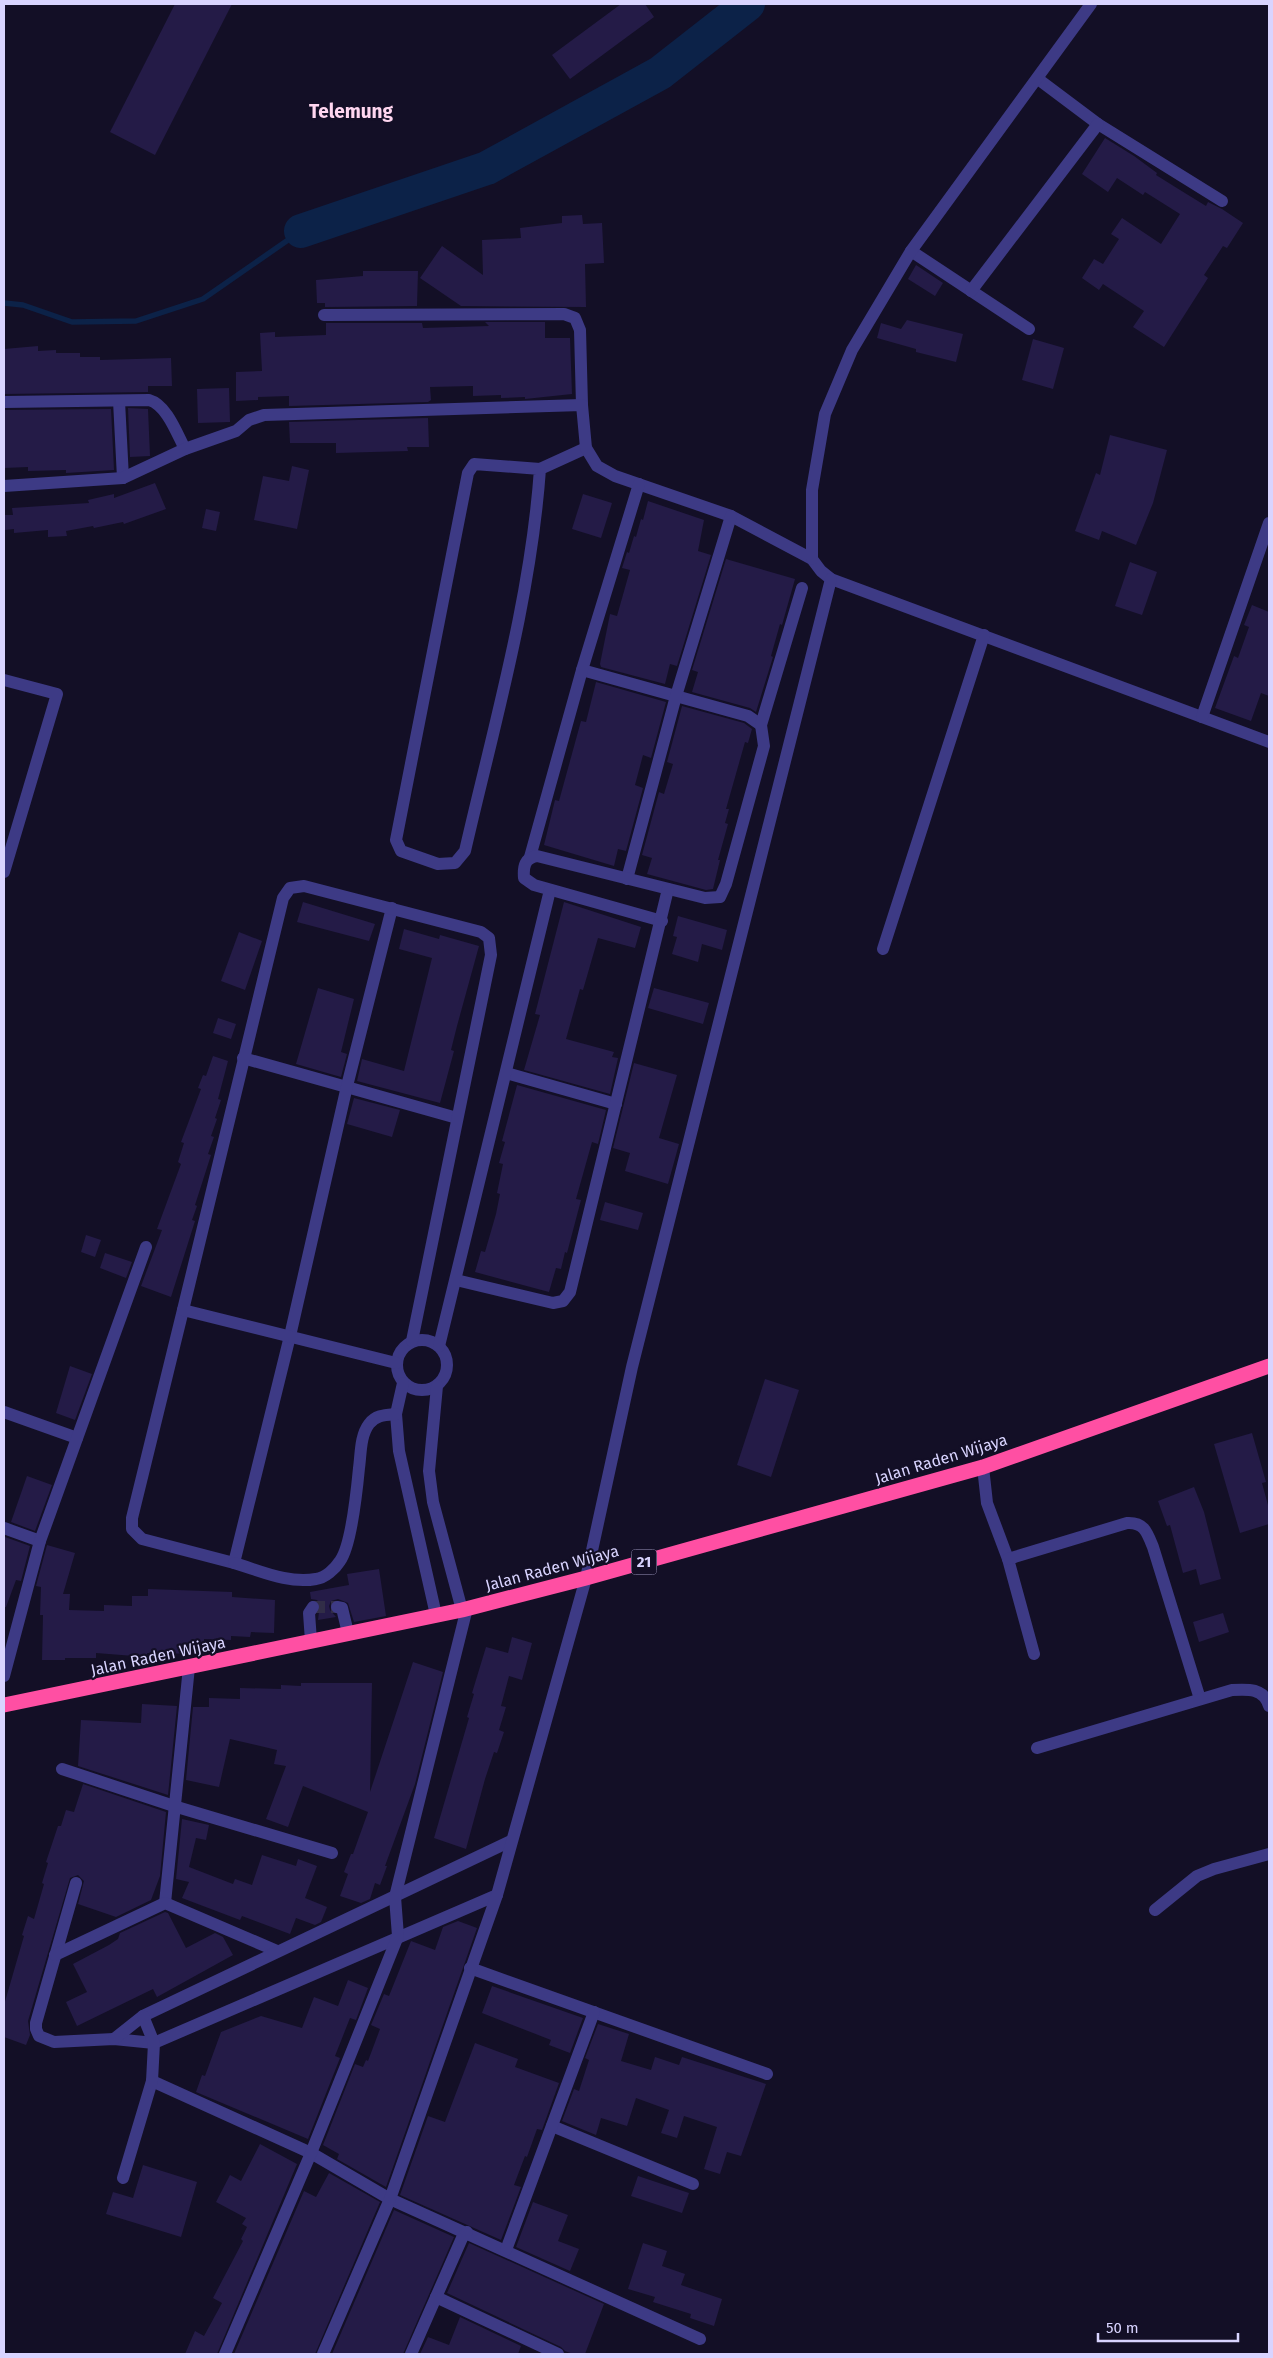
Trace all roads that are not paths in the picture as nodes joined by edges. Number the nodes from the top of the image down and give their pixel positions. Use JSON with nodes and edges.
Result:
{"nodes":[{"id":1,"x":1092,"y":4,"type":"edge"},
{"id":2,"x":1038,"y":79,"type":"junction"},
{"id":3,"x":1098,"y":124,"type":"junction"},
{"id":4,"x":1222,"y":201,"type":"dead end"},
{"id":5,"x":911,"y":251,"type":"junction"},
{"id":6,"x":970,"y":291,"type":"junction"},
{"id":7,"x":324,"y":315,"type":"dead end"},
{"id":8,"x":1029,"y":329,"type":"dead end"},
{"id":9,"x":4,"y":402,"type":"edge"},
{"id":10,"x":119,"y":402,"type":"junction"},
{"id":11,"x":582,"y":404,"type":"junction"},
{"id":12,"x":185,"y":448,"type":"junction"},
{"id":13,"x":586,"y":448,"type":"junction"},
{"id":14,"x":540,"y":469,"type":"junction"},
{"id":15,"x":123,"y":478,"type":"junction"},
{"id":16,"x":639,"y":484,"type":"junction"},
{"id":17,"x":4,"y":486,"type":"edge"},
{"id":18,"x":731,"y":516,"type":"junction"},
{"id":19,"x":1269,"y":523,"type":"edge"},
{"id":20,"x":812,"y":559,"type":"junction"},
{"id":21,"x":832,"y":578,"type":"junction"},
{"id":22,"x":802,"y":588,"type":"dead end"},
{"id":23,"x":984,"y":635,"type":"junction"},
{"id":24,"x":582,"y":670,"type":"junction"},
{"id":25,"x":4,"y":680,"type":"edge"},
{"id":26,"x":676,"y":696,"type":"junction"},
{"id":27,"x":1202,"y":717,"type":"junction"},
{"id":28,"x":761,"y":725,"type":"junction"},
{"id":29,"x":1269,"y":742,"type":"edge"},
{"id":30,"x":530,"y":857,"type":"junction"},
{"id":31,"x":4,"y":872,"type":"edge"},
{"id":32,"x":627,"y":879,"type":"junction"},
{"id":33,"x":668,"y":889,"type":"junction"},
{"id":34,"x":550,"y":890,"type":"junction"},
{"id":35,"x":392,"y":908,"type":"junction"},
{"id":36,"x":662,"y":921,"type":"junction"},
{"id":37,"x":883,"y":949,"type":"dead end"},
{"id":38,"x":243,"y":1058,"type":"junction"},
{"id":39,"x":506,"y":1073,"type":"junction"},
{"id":40,"x":347,"y":1086,"type":"junction"},
{"id":41,"x":616,"y":1104,"type":"junction"},
{"id":42,"x":458,"y":1118,"type":"junction"},
{"id":43,"x":146,"y":1247,"type":"dead end"},
{"id":44,"x":456,"y":1280,"type":"junction"},
{"id":45,"x":183,"y":1310,"type":"junction"},
{"id":46,"x":290,"y":1336,"type":"junction"},
{"id":47,"x":412,"y":1341,"type":"junction"},
{"id":48,"x":439,"y":1346,"type":"junction"},
{"id":49,"x":396,"y":1363,"type":"junction"},
{"id":50,"x":1269,"y":1366,"type":"edge"},
{"id":51,"x":403,"y":1383,"type":"junction"},
{"id":52,"x":437,"y":1386,"type":"junction"},
{"id":53,"x":4,"y":1412,"type":"edge"},
{"id":54,"x":396,"y":1414,"type":"junction"},
{"id":55,"x":77,"y":1438,"type":"junction"},
{"id":56,"x":983,"y":1466,"type":"junction"},
{"id":57,"x":433,"y":1502,"type":"junction"},
{"id":58,"x":413,"y":1506,"type":"junction"},
{"id":59,"x":4,"y":1528,"type":"edge"},
{"id":60,"x":40,"y":1541,"type":"junction"},
{"id":61,"x":1008,"y":1559,"type":"junction"},
{"id":62,"x":234,"y":1563,"type":"junction"},
{"id":63,"x":586,"y":1578,"type":"junction"},
{"id":64,"x":313,"y":1607,"type":"dead end"},
{"id":65,"x":337,"y":1607,"type":"dead end"},
{"id":66,"x":464,"y":1609,"type":"junction"},
{"id":67,"x":436,"y":1615,"type":"junction"},
{"id":68,"x":348,"y":1634,"type":"junction"},
{"id":69,"x":311,"y":1641,"type":"junction"},
{"id":70,"x":1034,"y":1654,"type":"dead end"},
{"id":71,"x":189,"y":1667,"type":"junction"},
{"id":72,"x":4,"y":1676,"type":"edge"},
{"id":73,"x":1200,"y":1699,"type":"junction"},
{"id":74,"x":4,"y":1706,"type":"edge"},
{"id":75,"x":1269,"y":1706,"type":"edge"},
{"id":76,"x":1037,"y":1748,"type":"dead end"},
{"id":77,"x":62,"y":1768,"type":"dead end"},
{"id":78,"x":176,"y":1807,"type":"junction"},
{"id":79,"x":511,"y":1841,"type":"junction"},
{"id":80,"x":332,"y":1853,"type":"dead end"},
{"id":81,"x":1269,"y":1854,"type":"edge"},
{"id":82,"x":76,"y":1883,"type":"dead end"},
{"id":83,"x":497,"y":1895,"type":"junction"},
{"id":84,"x":395,"y":1897,"type":"junction"},
{"id":85,"x":165,"y":1903,"type":"junction"},
{"id":86,"x":1155,"y":1910,"type":"dead end"},
{"id":87,"x":398,"y":1936,"type":"junction"},
{"id":88,"x":277,"y":1952,"type":"junction"},
{"id":89,"x":55,"y":1955,"type":"junction"},
{"id":90,"x":470,"y":1968,"type":"junction"},
{"id":91,"x":594,"y":2012,"type":"junction"},
{"id":92,"x":143,"y":2016,"type":"junction"},
{"id":93,"x":114,"y":2039,"type":"junction"},
{"id":94,"x":154,"y":2043,"type":"junction"},
{"id":95,"x":767,"y":2074,"type":"dead end"},
{"id":96,"x":152,"y":2081,"type":"junction"},
{"id":97,"x":552,"y":2126,"type":"junction"},
{"id":98,"x":311,"y":2153,"type":"junction"},
{"id":99,"x":122,"y":2178,"type":"dead end"},
{"id":100,"x":693,"y":2184,"type":"dead end"},
{"id":101,"x":390,"y":2199,"type":"junction"},
{"id":102,"x":467,"y":2232,"type":"junction"},
{"id":103,"x":506,"y":2250,"type":"junction"},
{"id":104,"x":436,"y":2297,"type":"junction"},
{"id":105,"x":700,"y":2339,"type":"dead end"},
{"id":106,"x":225,"y":2354,"type":"edge"},
{"id":107,"x":323,"y":2354,"type":"edge"},
{"id":108,"x":410,"y":2354,"type":"edge"},
{"id":109,"x":558,"y":2354,"type":"edge"}],
"edges":[{"from":1,"to":2,"type":"street"},
{"from":2,"to":3,"type":"street"},
{"from":2,"to":5,"type":"street"},
{"from":3,"to":4,"type":"street"},
{"from":3,"to":6,"type":"street"},
{"from":5,"to":6,"type":"street"},
{"from":5,"to":20,"type":"street"},
{"from":6,"to":8,"type":"street"},
{"from":7,"to":11,"type":"street"},
{"from":9,"to":10,"type":"street"},
{"from":10,"to":12,"type":"street"},
{"from":10,"to":15,"type":"street"},
{"from":11,"to":12,"type":"street"},
{"from":11,"to":13,"type":"street"},
{"from":12,"to":15,"type":"street"},
{"from":13,"to":14,"type":"street"},
{"from":13,"to":16,"type":"street"},
{"from":14,"to":14,"type":"street"},
{"from":15,"to":17,"type":"street"},
{"from":16,"to":18,"type":"street"},
{"from":16,"to":24,"type":"street"},
{"from":18,"to":20,"type":"street"},
{"from":18,"to":26,"type":"street"},
{"from":19,"to":27,"type":"street"},
{"from":20,"to":21,"type":"street"},
{"from":21,"to":23,"type":"street"},
{"from":21,"to":63,"type":"street"},
{"from":22,"to":28,"type":"street"},
{"from":23,"to":27,"type":"street"},
{"from":23,"to":37,"type":"street"},
{"from":24,"to":26,"type":"street"},
{"from":24,"to":30,"type":"street"},
{"from":25,"to":31,"type":"street"},
{"from":26,"to":28,"type":"street"},
{"from":26,"to":32,"type":"street"},
{"from":27,"to":29,"type":"street"},
{"from":28,"to":33,"type":"street"},
{"from":30,"to":32,"type":"street"},
{"from":30,"to":34,"type":"street"},
{"from":32,"to":33,"type":"street"},
{"from":33,"to":36,"type":"street"},
{"from":34,"to":36,"type":"street"},
{"from":34,"to":39,"type":"street"},
{"from":35,"to":38,"type":"street"},
{"from":35,"to":40,"type":"street"},
{"from":35,"to":42,"type":"street"},
{"from":36,"to":41,"type":"street"},
{"from":38,"to":40,"type":"street"},
{"from":38,"to":45,"type":"street"},
{"from":39,"to":41,"type":"street"},
{"from":39,"to":44,"type":"street"},
{"from":40,"to":42,"type":"street"},
{"from":40,"to":46,"type":"street"},
{"from":41,"to":44,"type":"street"},
{"from":42,"to":47,"type":"street"},
{"from":43,"to":55,"type":"street"},
{"from":44,"to":48,"type":"street"},
{"from":45,"to":46,"type":"street"},
{"from":45,"to":62,"type":"street"},
{"from":46,"to":49,"type":"street"},
{"from":46,"to":62,"type":"street"},
{"from":47,"to":48,"type":"street"},
{"from":47,"to":49,"type":"street"},
{"from":48,"to":52,"type":"street"},
{"from":49,"to":51,"type":"street"},
{"from":50,"to":56,"type":"highway","name":"Jalan Raden Wijaya","number":"21"},
{"from":51,"to":52,"type":"street"},
{"from":51,"to":54,"type":"street"},
{"from":52,"to":57,"type":"street"},
{"from":53,"to":55,"type":"street"},
{"from":54,"to":58,"type":"street"},
{"from":54,"to":62,"type":"street"},
{"from":55,"to":60,"type":"street"},
{"from":56,"to":61,"type":"street"},
{"from":56,"to":63,"type":"highway","name":"Jalan Raden Wijaya","number":"21"},
{"from":57,"to":58,"type":"street"},
{"from":57,"to":66,"type":"street"},
{"from":58,"to":67,"type":"street"},
{"from":59,"to":60,"type":"street"},
{"from":60,"to":72,"type":"street"},
{"from":61,"to":70,"type":"street"},
{"from":61,"to":73,"type":"street"},
{"from":63,"to":66,"type":"highway","name":"Jalan Raden Wijaya","number":"21"},
{"from":63,"to":79,"type":"street"},
{"from":64,"to":69,"type":"street"},
{"from":65,"to":68,"type":"street"},
{"from":66,"to":67,"type":"highway","name":"Jalan Raden Wijaya","number":"21"},
{"from":66,"to":84,"type":"street"},
{"from":67,"to":68,"type":"highway","name":"Jalan Raden Wijaya","number":"21"},
{"from":68,"to":69,"type":"highway","name":"Jalan Raden Wijaya","number":"21"},
{"from":69,"to":71,"type":"highway","name":"Jalan Raden Wijaya","number":"21"},
{"from":71,"to":74,"type":"highway","name":"Jalan Raden Wijaya","number":"21"},
{"from":71,"to":78,"type":"street"},
{"from":73,"to":75,"type":"street"},
{"from":73,"to":76,"type":"street"},
{"from":77,"to":78,"type":"street"},
{"from":78,"to":80,"type":"street"},
{"from":78,"to":85,"type":"street"},
{"from":79,"to":83,"type":"street"},
{"from":79,"to":84,"type":"street"},
{"from":81,"to":86,"type":"street"},
{"from":82,"to":89,"type":"street"},
{"from":83,"to":87,"type":"street"},
{"from":83,"to":90,"type":"street"},
{"from":84,"to":87,"type":"street"},
{"from":84,"to":88,"type":"street"},
{"from":85,"to":88,"type":"street"},
{"from":85,"to":89,"type":"street"},
{"from":87,"to":94,"type":"street"},
{"from":87,"to":98,"type":"street"},
{"from":88,"to":92,"type":"street"},
{"from":89,"to":93,"type":"street"},
{"from":90,"to":91,"type":"street"},
{"from":90,"to":101,"type":"street"},
{"from":91,"to":95,"type":"street"},
{"from":91,"to":97,"type":"street"},
{"from":92,"to":93,"type":"street"},
{"from":92,"to":94,"type":"street"},
{"from":93,"to":94,"type":"street"},
{"from":94,"to":96,"type":"street"},
{"from":96,"to":98,"type":"street"},
{"from":96,"to":99,"type":"street"},
{"from":97,"to":100,"type":"street"},
{"from":97,"to":103,"type":"street"},
{"from":98,"to":101,"type":"street"},
{"from":98,"to":106,"type":"street"},
{"from":101,"to":102,"type":"street"},
{"from":101,"to":107,"type":"street"},
{"from":102,"to":103,"type":"street"},
{"from":102,"to":104,"type":"street"},
{"from":103,"to":105,"type":"street"},
{"from":104,"to":108,"type":"street"},
{"from":104,"to":109,"type":"street"}]}
